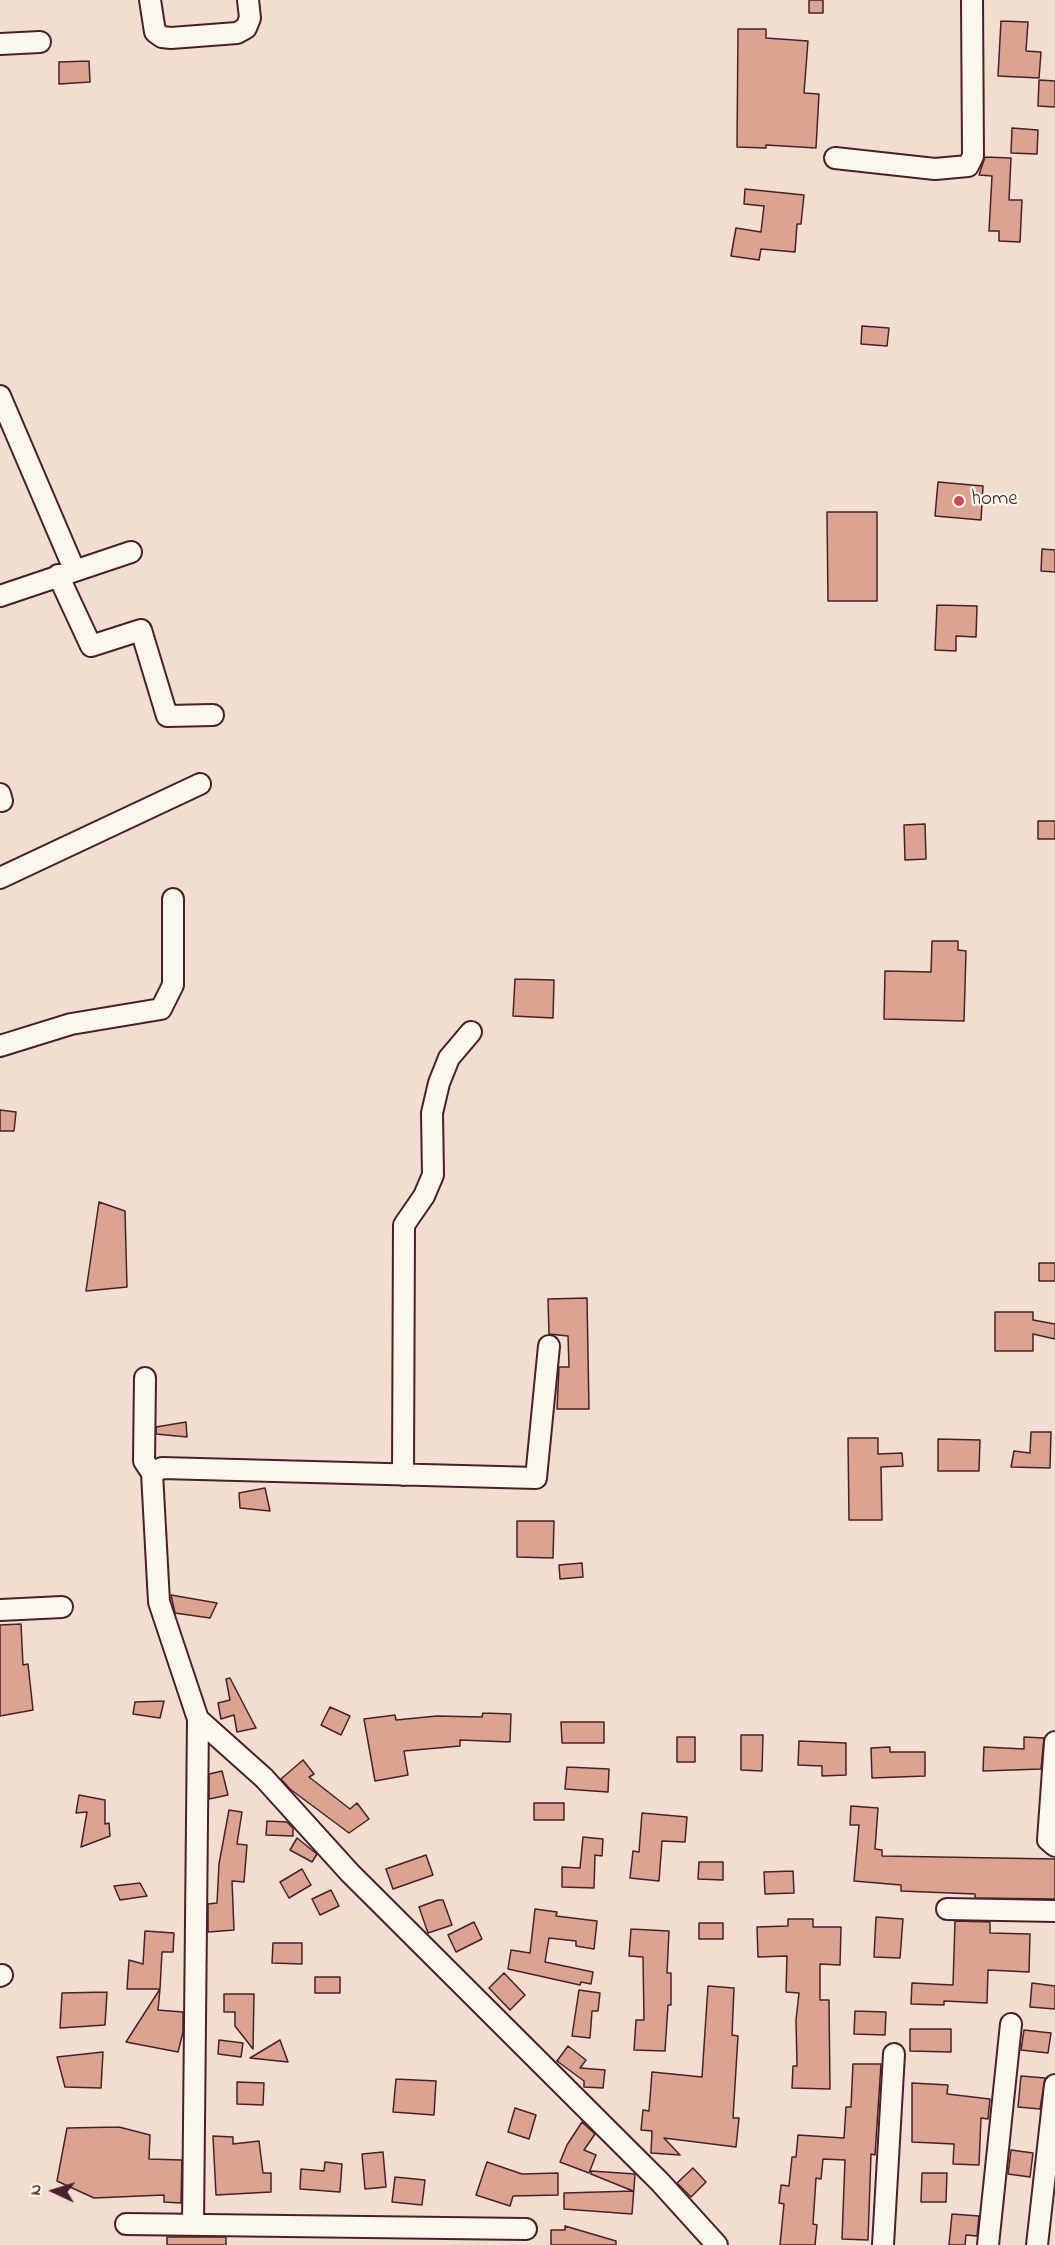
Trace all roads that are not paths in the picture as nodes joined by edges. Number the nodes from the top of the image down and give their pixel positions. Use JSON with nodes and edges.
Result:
{"nodes":[{"id":1,"x":150,"y":0,"type":"edge"},
{"id":2,"x":248,"y":0,"type":"edge"},
{"id":3,"x":972,"y":0,"type":"edge"},
{"id":4,"x":40,"y":42,"type":"dead end"},
{"id":5,"x":0,"y":44,"type":"edge"},
{"id":6,"x":835,"y":158,"type":"dead end"},
{"id":7,"x":0,"y":396,"type":"edge"},
{"id":8,"x":130,"y":552,"type":"dead end"},
{"id":9,"x":66,"y":572,"type":"junction"},
{"id":10,"x":0,"y":596,"type":"edge"},
{"id":11,"x":213,"y":715,"type":"dead end"},
{"id":12,"x":200,"y":784,"type":"dead end"},
{"id":13,"x":0,"y":878,"type":"edge"},
{"id":14,"x":172,"y":899,"type":"dead end"},
{"id":15,"x":471,"y":1032,"type":"dead end"},
{"id":16,"x":0,"y":1046,"type":"edge"},
{"id":17,"x":549,"y":1346,"type":"dead end"},
{"id":18,"x":145,"y":1378,"type":"dead end"},
{"id":19,"x":152,"y":1473,"type":"junction"},
{"id":20,"x":403,"y":1475,"type":"junction"},
{"id":21,"x":62,"y":1607,"type":"dead end"},
{"id":22,"x":0,"y":1610,"type":"edge"},
{"id":23,"x":198,"y":1719,"type":"junction"},
{"id":24,"x":1055,"y":1742,"type":"edge"},
{"id":25,"x":1055,"y":1846,"type":"edge"},
{"id":26,"x":947,"y":1909,"type":"dead end"},
{"id":27,"x":1055,"y":1911,"type":"edge"},
{"id":28,"x":1011,"y":2024,"type":"dead end"},
{"id":29,"x":894,"y":2054,"type":"dead end"},
{"id":30,"x":1055,"y":2085,"type":"edge"},
{"id":31,"x":126,"y":2224,"type":"dead end"},
{"id":32,"x":193,"y":2225,"type":"junction"},
{"id":33,"x":526,"y":2229,"type":"dead end"},
{"id":34,"x":312,"y":2236,"type":"edge"},
{"id":35,"x":717,"y":2245,"type":"edge"},
{"id":36,"x":883,"y":2245,"type":"edge"},
{"id":37,"x":988,"y":2245,"type":"edge"},
{"id":38,"x":1037,"y":2245,"type":"edge"}],
"edges":[{"from":1,"to":2,"type":"street"},
{"from":3,"to":6,"type":"street"},
{"from":4,"to":5,"type":"street"},
{"from":7,"to":9,"type":"street"},
{"from":8,"to":9,"type":"street"},
{"from":9,"to":10,"type":"street"},
{"from":9,"to":11,"type":"street"},
{"from":12,"to":13,"type":"street"},
{"from":14,"to":16,"type":"street"},
{"from":15,"to":20,"type":"street"},
{"from":17,"to":20,"type":"street"},
{"from":18,"to":19,"type":"street"},
{"from":19,"to":20,"type":"street"},
{"from":19,"to":23,"type":"street"},
{"from":21,"to":22,"type":"street"},
{"from":23,"to":32,"type":"street"},
{"from":23,"to":35,"type":"street"},
{"from":24,"to":25,"type":"street"},
{"from":26,"to":27,"type":"street"},
{"from":28,"to":37,"type":"street"},
{"from":29,"to":36,"type":"street"},
{"from":30,"to":38,"type":"street"},
{"from":31,"to":32,"type":"street"},
{"from":32,"to":34,"type":"street"},
{"from":33,"to":34,"type":"street"}]}
